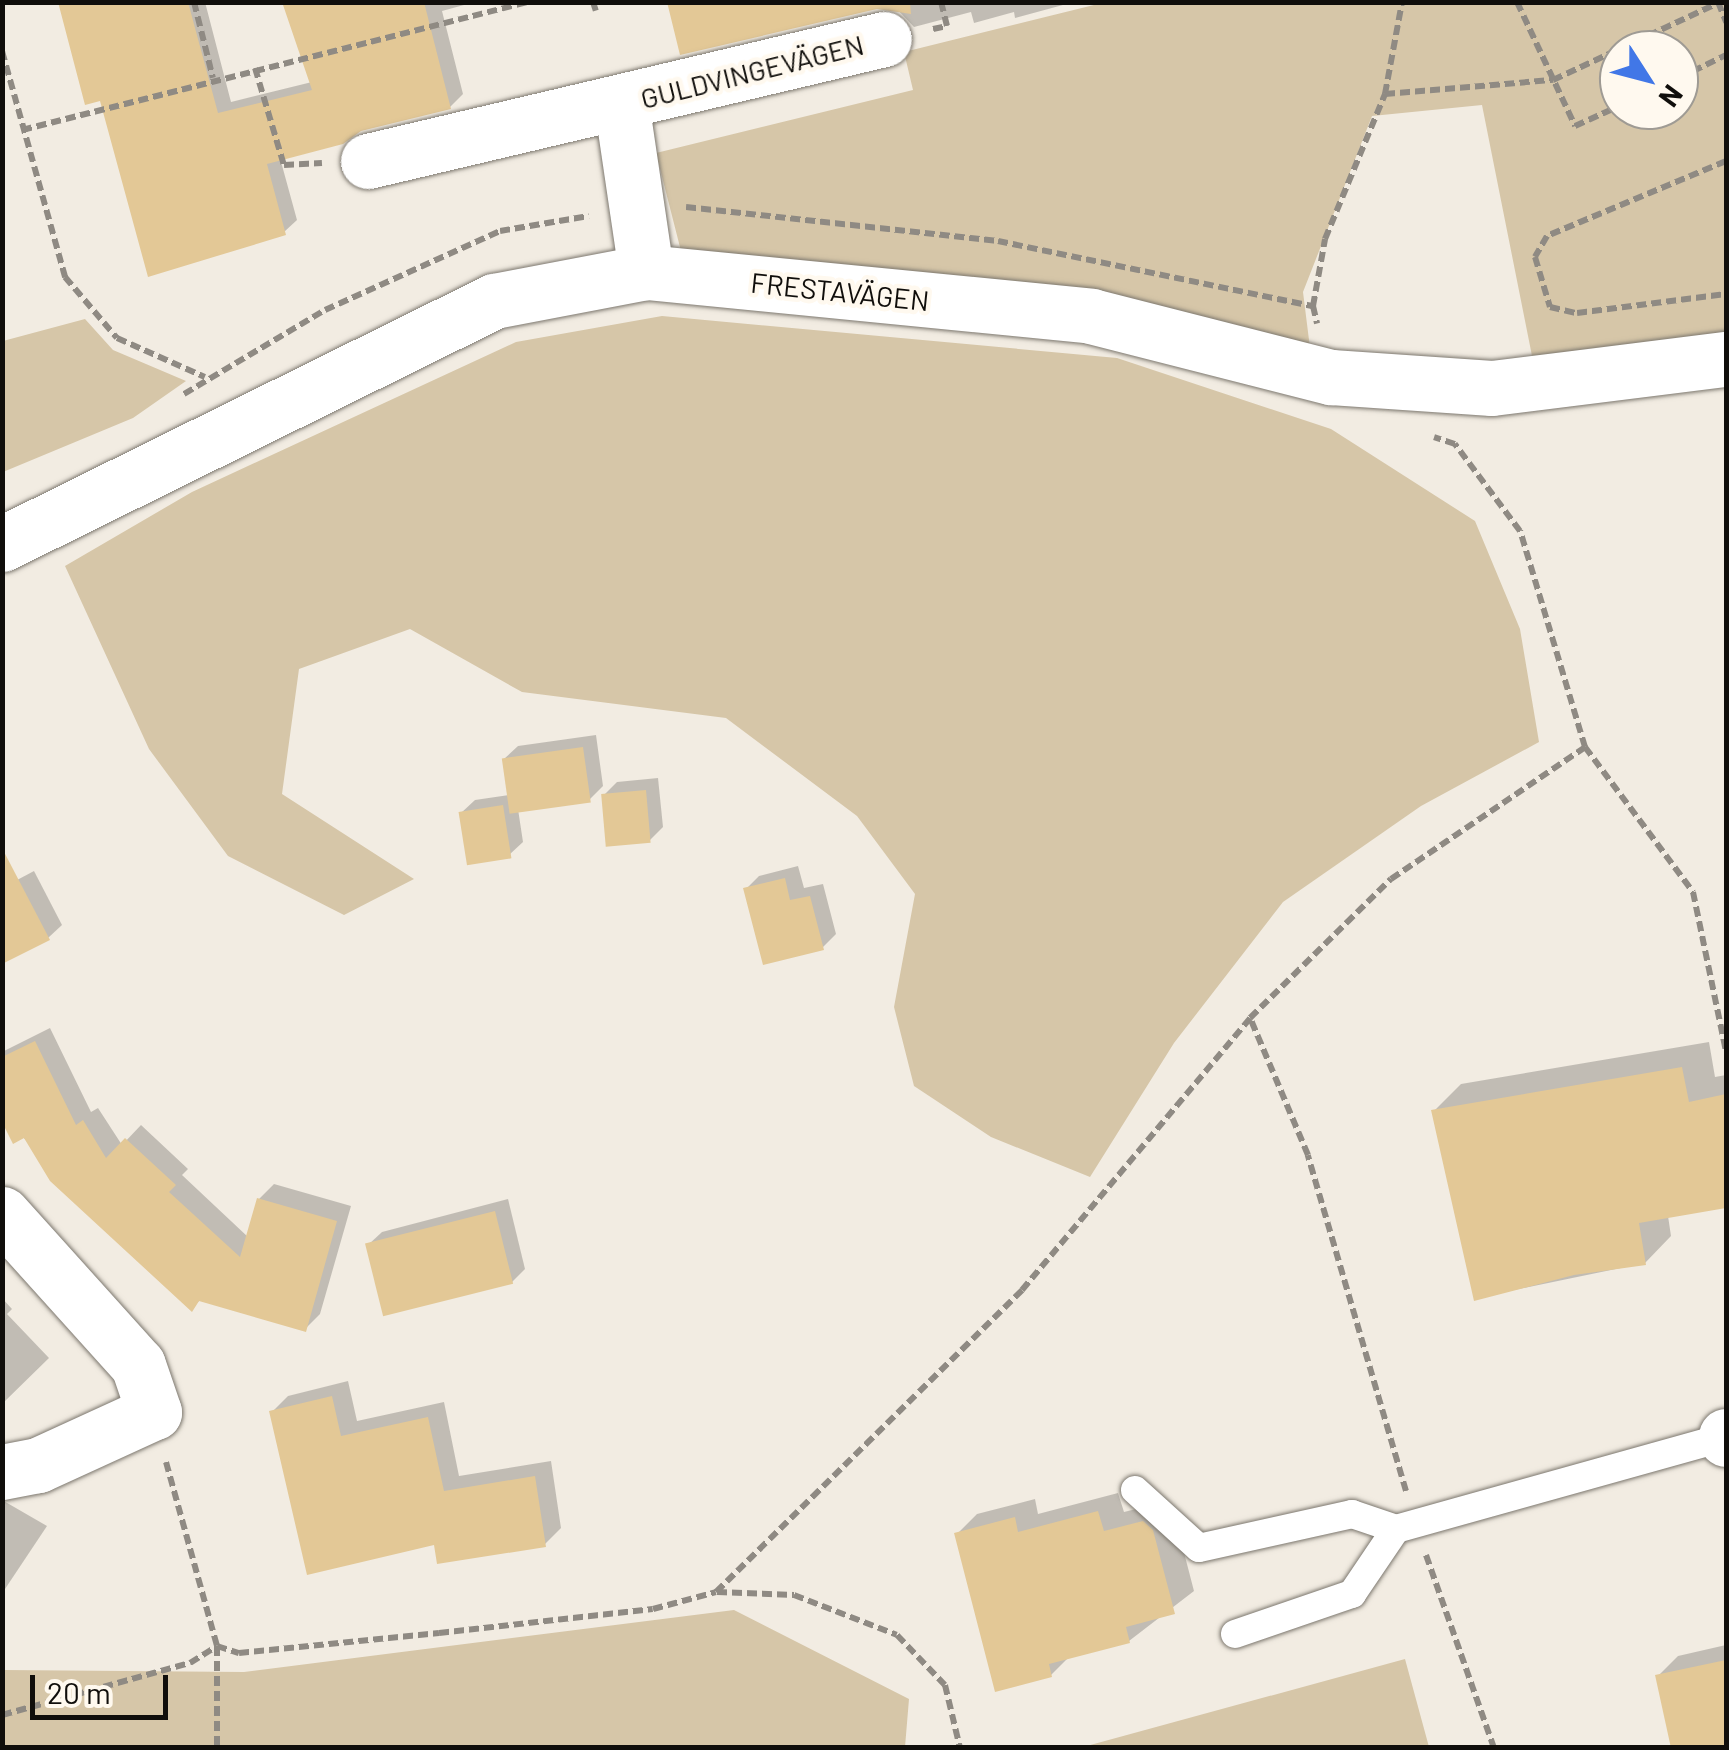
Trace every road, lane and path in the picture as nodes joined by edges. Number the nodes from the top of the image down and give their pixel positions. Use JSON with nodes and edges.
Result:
{"nodes":[{"id":1,"x":194,"y":2,"type":"edge"},
{"id":2,"x":528,"y":2,"type":"edge"},
{"id":3,"x":940,"y":2,"type":"edge"},
{"id":4,"x":1516,"y":2,"type":"edge"},
{"id":5,"x":1719,"y":3,"type":"edge"},
{"id":6,"x":1726,"y":22,"type":"edge"},
{"id":7,"x":947,"y":26,"type":"dead end"},
{"id":8,"x":884,"y":39,"type":"dead end"},
{"id":9,"x":2,"y":51,"type":"edge"},
{"id":10,"x":1726,"y":55,"type":"edge"},
{"id":11,"x":254,"y":68,"type":"junction"},
{"id":12,"x":1699,"y":68,"type":"edge"},
{"id":13,"x":214,"y":78,"type":"junction"},
{"id":14,"x":1553,"y":80,"type":"junction"},
{"id":15,"x":1385,"y":94,"type":"dead end"},
{"id":16,"x":620,"y":102,"type":"junction"},
{"id":17,"x":1599,"y":115,"type":"edge"},
{"id":18,"x":22,"y":130,"type":"junction"},
{"id":19,"x":368,"y":161,"type":"joint"},
{"id":20,"x":1726,"y":161,"type":"edge"},
{"id":21,"x":646,"y":272,"type":"junction"},
{"id":22,"x":1726,"y":294,"type":"edge"},
{"id":23,"x":1726,"y":359,"type":"edge"},
{"id":24,"x":205,"y":377,"type":"dead end"},
{"id":25,"x":1419,"y":432,"type":"dead end"},
{"id":26,"x":2,"y":544,"type":"edge"},
{"id":27,"x":1585,"y":747,"type":"junction"},
{"id":28,"x":1250,"y":1018,"type":"junction"},
{"id":29,"x":1726,"y":1050,"type":"edge"},
{"id":30,"x":2,"y":1214,"type":"edge"},
{"id":31,"x":154,"y":1412,"type":"junction"},
{"id":32,"x":1726,"y":1437,"type":"edge"},
{"id":33,"x":2,"y":1472,"type":"edge"},
{"id":34,"x":1134,"y":1490,"type":"dead end"},
{"id":35,"x":1406,"y":1527,"type":"junction"},
{"id":36,"x":716,"y":1592,"type":"junction"},
{"id":37,"x":1234,"y":1634,"type":"dead end"},
{"id":38,"x":217,"y":1646,"type":"junction"},
{"id":39,"x":2,"y":1716,"type":"edge"},
{"id":40,"x":217,"y":1748,"type":"edge"},
{"id":41,"x":960,"y":1748,"type":"edge"},
{"id":42,"x":1494,"y":1748,"type":"edge"}],
"edges":[{"from":1,"to":13,"type":"path"},
{"from":2,"to":11,"type":"path"},
{"from":3,"to":7,"type":"path"},
{"from":4,"to":14,"type":"path"},
{"from":5,"to":6,"type":"path"},
{"from":5,"to":14,"type":"path"},
{"from":8,"to":16,"type":"street","name":"GULDVINGEVÄGEN"},
{"from":9,"to":18,"type":"path"},
{"from":10,"to":12,"type":"path"},
{"from":11,"to":13,"type":"path"},
{"from":11,"to":19,"type":"path"},
{"from":13,"to":18,"type":"path"},
{"from":14,"to":15,"type":"path"},
{"from":14,"to":17,"type":"path"},
{"from":16,"to":19,"type":"street","name":"GULDVINGEVÄGEN"},
{"from":16,"to":21,"type":"street","name":"GULDVINGEVÄGEN"},
{"from":18,"to":24,"type":"path"},
{"from":20,"to":22,"type":"path"},
{"from":21,"to":23,"type":"street","name":"FRESTAVÄGEN"},
{"from":21,"to":26,"type":"street","name":"FRESTAVÄGEN"},
{"from":25,"to":27,"type":"path"},
{"from":27,"to":28,"type":"path"},
{"from":27,"to":29,"type":"path"},
{"from":28,"to":35,"type":"path"},
{"from":28,"to":36,"type":"path"},
{"from":30,"to":31,"type":"street"},
{"from":31,"to":33,"type":"street"},
{"from":31,"to":38,"type":"path"},
{"from":32,"to":35,"type":"lane"},
{"from":34,"to":35,"type":"lane"},
{"from":35,"to":37,"type":"lane"},
{"from":35,"to":42,"type":"path"},
{"from":36,"to":38,"type":"path"},
{"from":36,"to":41,"type":"path"},
{"from":38,"to":39,"type":"path"},
{"from":38,"to":40,"type":"path"}]}
